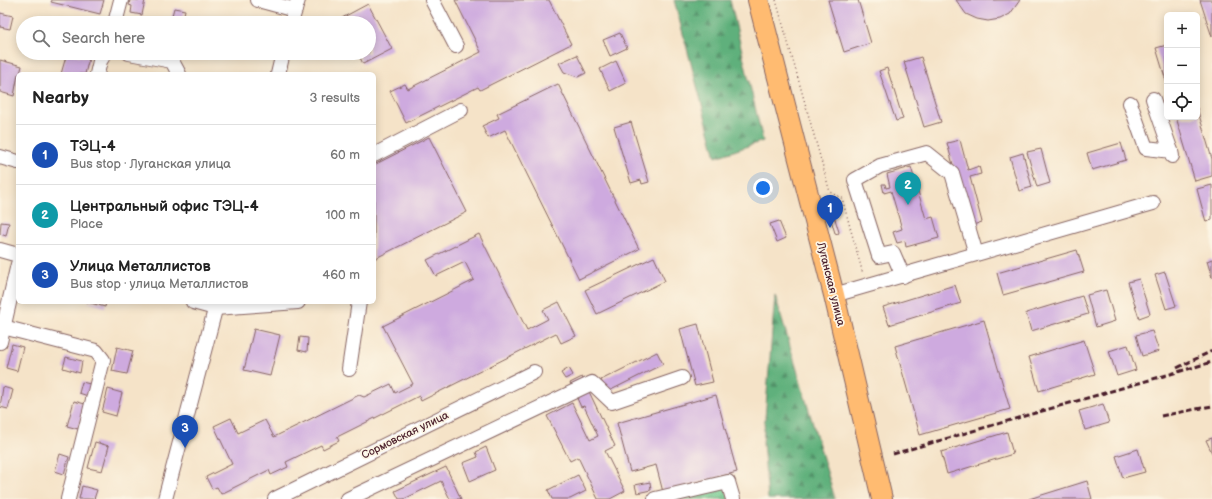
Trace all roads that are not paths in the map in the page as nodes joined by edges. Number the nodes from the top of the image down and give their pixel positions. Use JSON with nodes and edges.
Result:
{"nodes":[{"id":1,"x":120,"y":0,"type":"edge"},
{"id":2,"x":258,"y":0,"type":"edge"},
{"id":3,"x":432,"y":0,"type":"edge"},
{"id":4,"x":758,"y":0,"type":"edge"},
{"id":5,"x":295,"y":11,"type":"edge"},
{"id":6,"x":117,"y":16,"type":"edge"},
{"id":7,"x":456,"y":46,"type":"dead end"},
{"id":8,"x":101,"y":60,"type":"edge"},
{"id":9,"x":167,"y":60,"type":"edge"},
{"id":10,"x":281,"y":60,"type":"edge"},
{"id":11,"x":97,"y":72,"type":"edge"},
{"id":12,"x":178,"y":72,"type":"edge"},
{"id":13,"x":278,"y":72,"type":"edge"},
{"id":14,"x":1153,"y":99,"type":"dead end"},
{"id":15,"x":1130,"y":103,"type":"dead end"},
{"id":16,"x":461,"y":110,"type":"dead end"},
{"id":17,"x":376,"y":154,"type":"edge"},
{"id":18,"x":0,"y":158,"type":"edge"},
{"id":19,"x":16,"y":162,"type":"edge"},
{"id":20,"x":1153,"y":203,"type":"dead end"},
{"id":21,"x":0,"y":250,"type":"edge"},
{"id":22,"x":16,"y":254,"type":"edge"},
{"id":23,"x":976,"y":254,"type":"junction"},
{"id":24,"x":16,"y":272,"type":"edge"},
{"id":25,"x":903,"y":276,"type":"junction"},
{"id":26,"x":834,"y":295,"type":"junction"},
{"id":27,"x":243,"y":304,"type":"edge"},
{"id":28,"x":359,"y":304,"type":"edge"},
{"id":29,"x":216,"y":305,"type":"edge"},
{"id":30,"x":3,"y":327,"type":"junction"},
{"id":31,"x":0,"y":342,"type":"edge"},
{"id":32,"x":349,"y":369,"type":"dead end"},
{"id":33,"x":534,"y":372,"type":"dead end"},
{"id":34,"x":682,"y":378,"type":"dead end"},
{"id":35,"x":68,"y":499,"type":"edge"},
{"id":36,"x":165,"y":499,"type":"edge"},
{"id":37,"x":275,"y":499,"type":"edge"},
{"id":38,"x":348,"y":499,"type":"edge"},
{"id":39,"x":655,"y":499,"type":"edge"},
{"id":40,"x":733,"y":499,"type":"edge"},
{"id":41,"x":882,"y":499,"type":"edge"}],
"edges":[{"from":1,"to":6,"type":"street"},
{"from":2,"to":5,"type":"street"},
{"from":3,"to":7,"type":"street"},
{"from":4,"to":26,"type":"highway","name":"Луганская улица"},
{"from":8,"to":11,"type":"street"},
{"from":9,"to":12,"type":"street"},
{"from":10,"to":13,"type":"street"},
{"from":14,"to":15,"type":"street"},
{"from":16,"to":17,"type":"street"},
{"from":18,"to":19,"type":"street"},
{"from":20,"to":23,"type":"street"},
{"from":21,"to":22,"type":"street"},
{"from":23,"to":25,"type":"street"},
{"from":23,"to":25,"type":"street"},
{"from":24,"to":30,"type":"street"},
{"from":25,"to":26,"type":"street"},
{"from":26,"to":41,"type":"highway","name":"Луганская улица"},
{"from":27,"to":29,"type":"street"},
{"from":28,"to":32,"type":"street"},
{"from":29,"to":36,"type":"street"},
{"from":30,"to":31,"type":"street"},
{"from":30,"to":35,"type":"street"},
{"from":33,"to":37,"type":"street","name":"Сормовская улица"},
{"from":34,"to":38,"type":"street"},
{"from":39,"to":40,"type":"street"}]}
